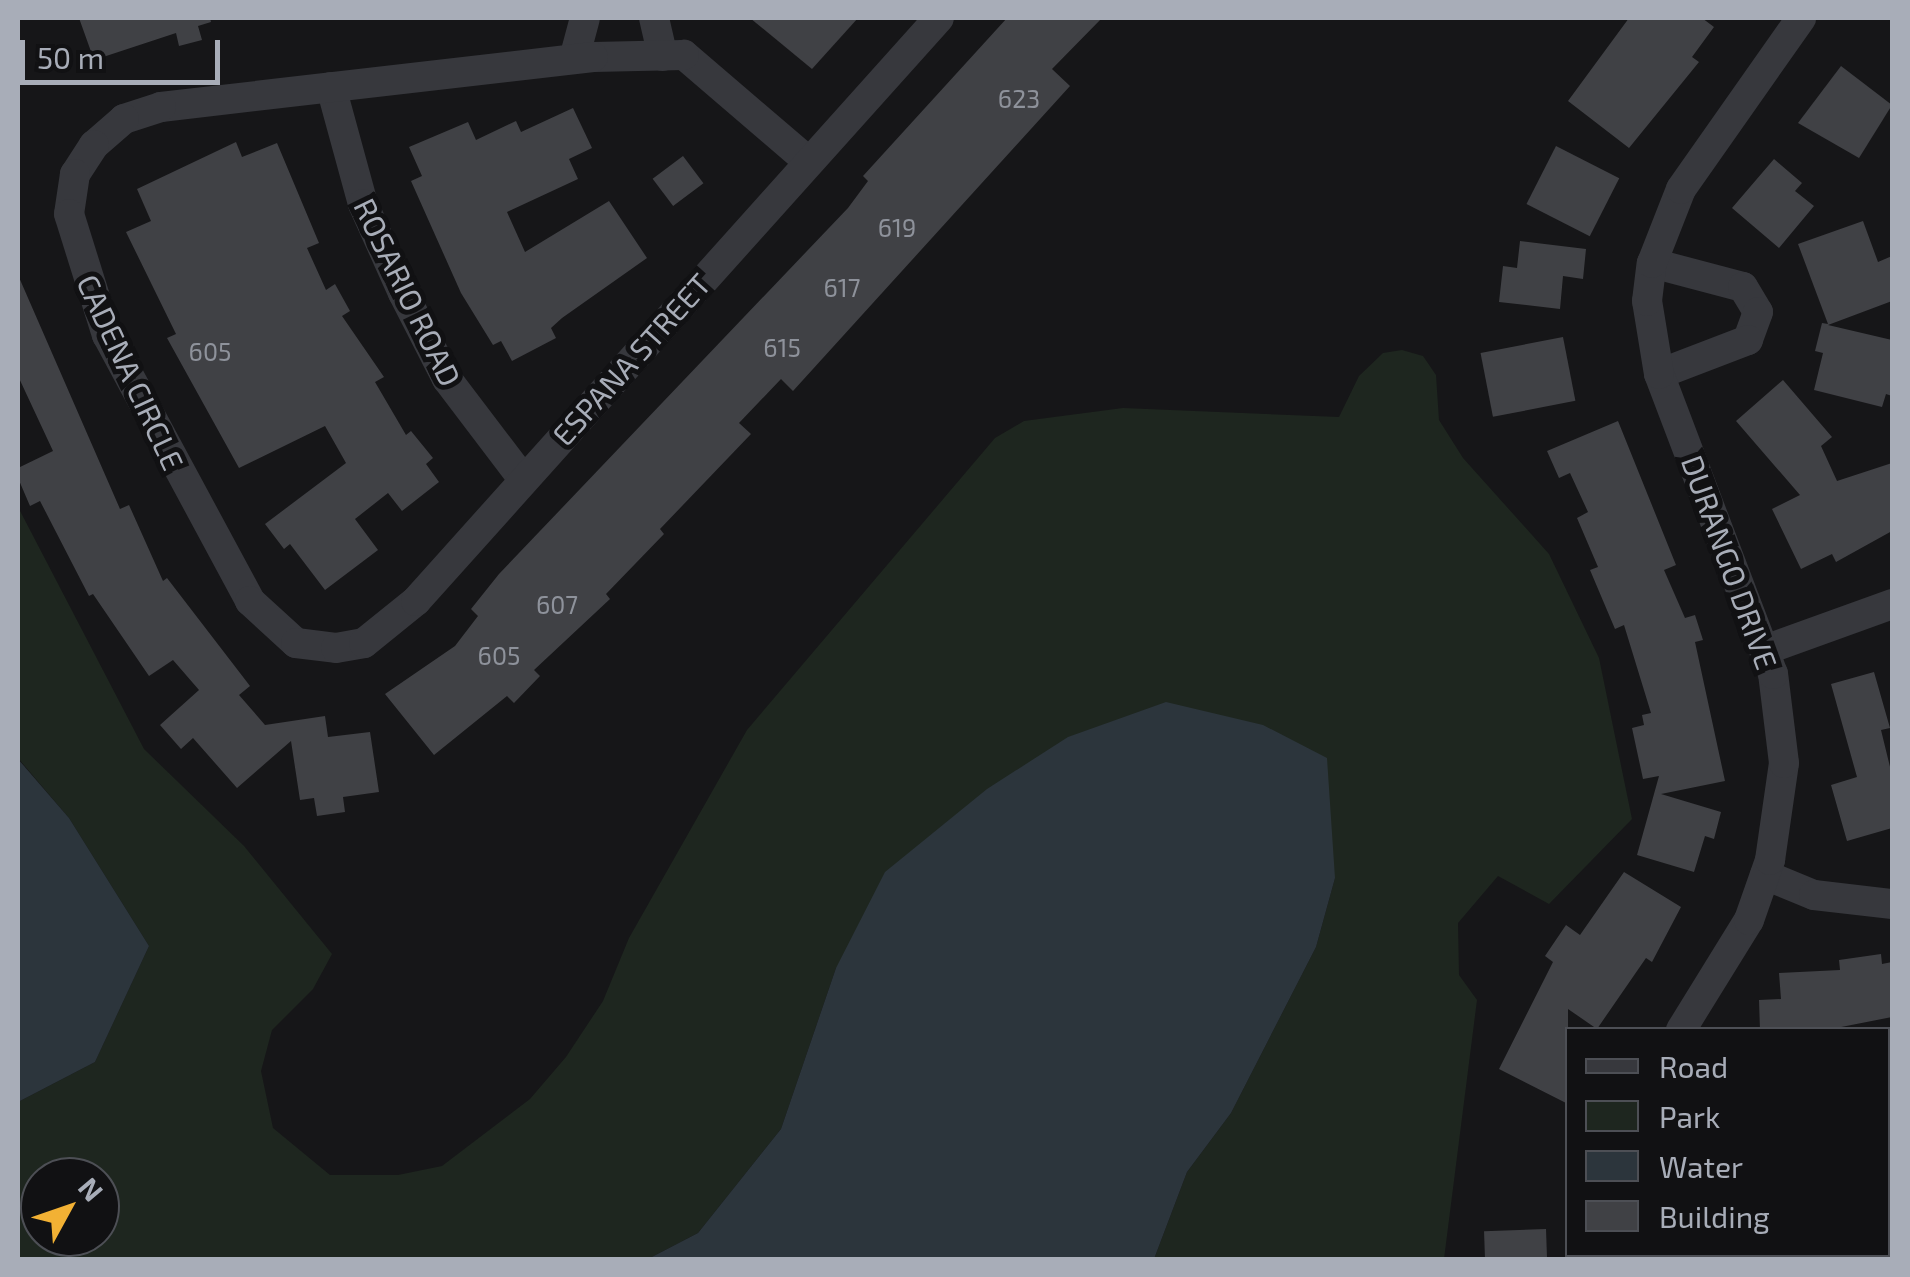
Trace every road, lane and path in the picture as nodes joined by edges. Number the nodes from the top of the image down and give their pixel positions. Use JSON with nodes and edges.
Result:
{"nodes":[{"id":1,"x":585,"y":18,"type":"edge"},
{"id":2,"x":654,"y":18,"type":"edge"},
{"id":3,"x":939,"y":18,"type":"edge"},
{"id":4,"x":1802,"y":18,"type":"edge"},
{"id":5,"x":663,"y":56,"type":"junction"},
{"id":6,"x":574,"y":59,"type":"junction"},
{"id":7,"x":331,"y":87,"type":"junction"},
{"id":8,"x":809,"y":162,"type":"junction"},
{"id":9,"x":1652,"y":262,"type":"junction"},
{"id":10,"x":1658,"y":374,"type":"junction"},
{"id":11,"x":523,"y":479,"type":"junction"},
{"id":12,"x":1892,"y":604,"type":"edge"},
{"id":13,"x":296,"y":643,"type":"joint"},
{"id":14,"x":1765,"y":650,"type":"junction"},
{"id":15,"x":1765,"y":875,"type":"junction"},
{"id":16,"x":1892,"y":904,"type":"edge"},
{"id":17,"x":1683,"y":1027,"type":"edge"}],
"edges":[{"from":1,"to":6,"type":"street"},
{"from":2,"to":5,"type":"street"},
{"from":3,"to":8,"type":"street","name":"ESPANA STREET"},
{"from":4,"to":9,"type":"street","name":"DURANGO DRIVE"},
{"from":5,"to":6,"type":"street","name":"CADENA CIRCLE"},
{"from":5,"to":8,"type":"street","name":"CADENA CIRCLE"},
{"from":6,"to":7,"type":"street","name":"CADENA CIRCLE"},
{"from":7,"to":11,"type":"street","name":"ROSARIO ROAD"},
{"from":7,"to":13,"type":"street","name":"CADENA CIRCLE"},
{"from":8,"to":11,"type":"street","name":"ESPANA STREET"},
{"from":9,"to":10,"type":"street","name":"DURANGO DRIVE"},
{"from":9,"to":10,"type":"street"},
{"from":10,"to":14,"type":"street","name":"DURANGO DRIVE"},
{"from":11,"to":13,"type":"street","name":"ESPANA STREET"},
{"from":12,"to":14,"type":"street"},
{"from":14,"to":15,"type":"street","name":"DURANGO DRIVE"},
{"from":15,"to":16,"type":"street"},
{"from":15,"to":17,"type":"street","name":"DURANGO DRIVE"}]}
